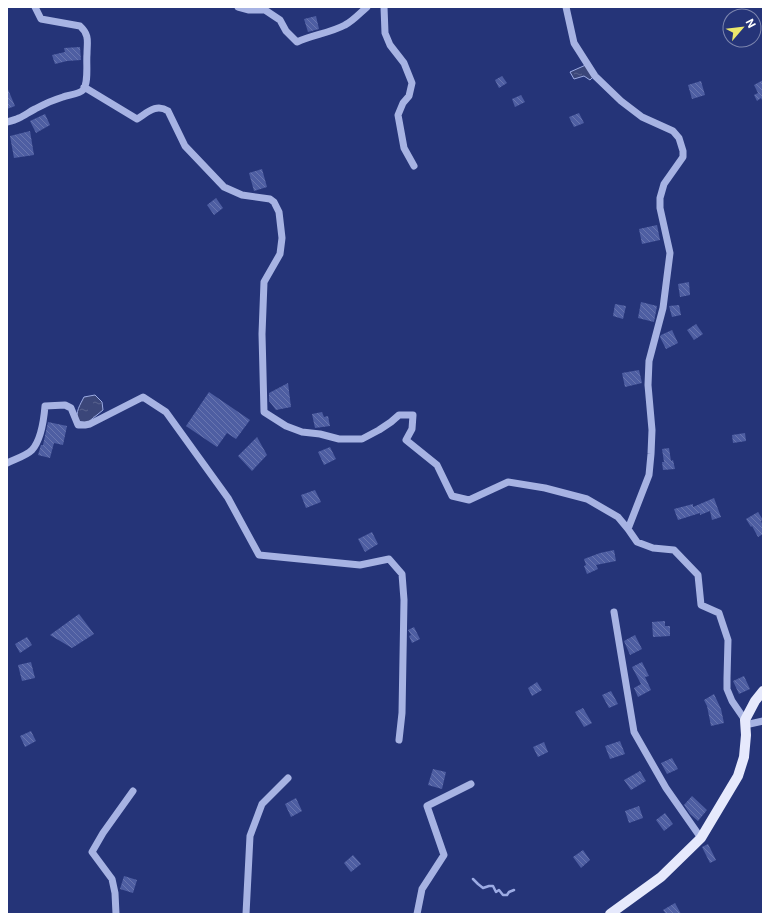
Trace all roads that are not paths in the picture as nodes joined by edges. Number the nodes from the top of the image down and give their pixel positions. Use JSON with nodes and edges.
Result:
{"nodes":[{"id":1,"x":35,"y":7,"type":"edge"},
{"id":2,"x":238,"y":7,"type":"edge"},
{"id":3,"x":367,"y":7,"type":"edge"},
{"id":4,"x":384,"y":7,"type":"edge"},
{"id":5,"x":566,"y":7,"type":"edge"},
{"id":6,"x":84,"y":87,"type":"junction"},
{"id":7,"x":7,"y":122,"type":"edge"},
{"id":8,"x":414,"y":166,"type":"dead end"},
{"id":9,"x":7,"y":463,"type":"edge"},
{"id":10,"x":628,"y":529,"type":"junction"},
{"id":11,"x":614,"y":612,"type":"dead end"},
{"id":12,"x":763,"y":691,"type":"edge"},
{"id":13,"x":763,"y":721,"type":"edge"},
{"id":14,"x":745,"y":722,"type":"junction"},
{"id":15,"x":399,"y":740,"type":"dead end"},
{"id":16,"x":288,"y":778,"type":"dead end"},
{"id":17,"x":472,"y":784,"type":"dead end"},
{"id":18,"x":133,"y":791,"type":"dead end"},
{"id":19,"x":702,"y":838,"type":"junction"},
{"id":20,"x":116,"y":914,"type":"edge"},
{"id":21,"x":246,"y":914,"type":"edge"},
{"id":22,"x":417,"y":914,"type":"edge"},
{"id":23,"x":610,"y":914,"type":"edge"}],
"edges":[{"from":1,"to":6,"type":"street"},
{"from":2,"to":3,"type":"street"},
{"from":4,"to":8,"type":"street"},
{"from":5,"to":10,"type":"street"},
{"from":6,"to":7,"type":"street"},
{"from":6,"to":10,"type":"street"},
{"from":9,"to":15,"type":"street"},
{"from":10,"to":14,"type":"street"},
{"from":11,"to":19,"type":"street"},
{"from":12,"to":14,"type":"main road"},
{"from":13,"to":14,"type":"street"},
{"from":14,"to":19,"type":"main road"},
{"from":16,"to":21,"type":"street"},
{"from":17,"to":22,"type":"street"},
{"from":18,"to":20,"type":"street"},
{"from":19,"to":23,"type":"main road"}]}
